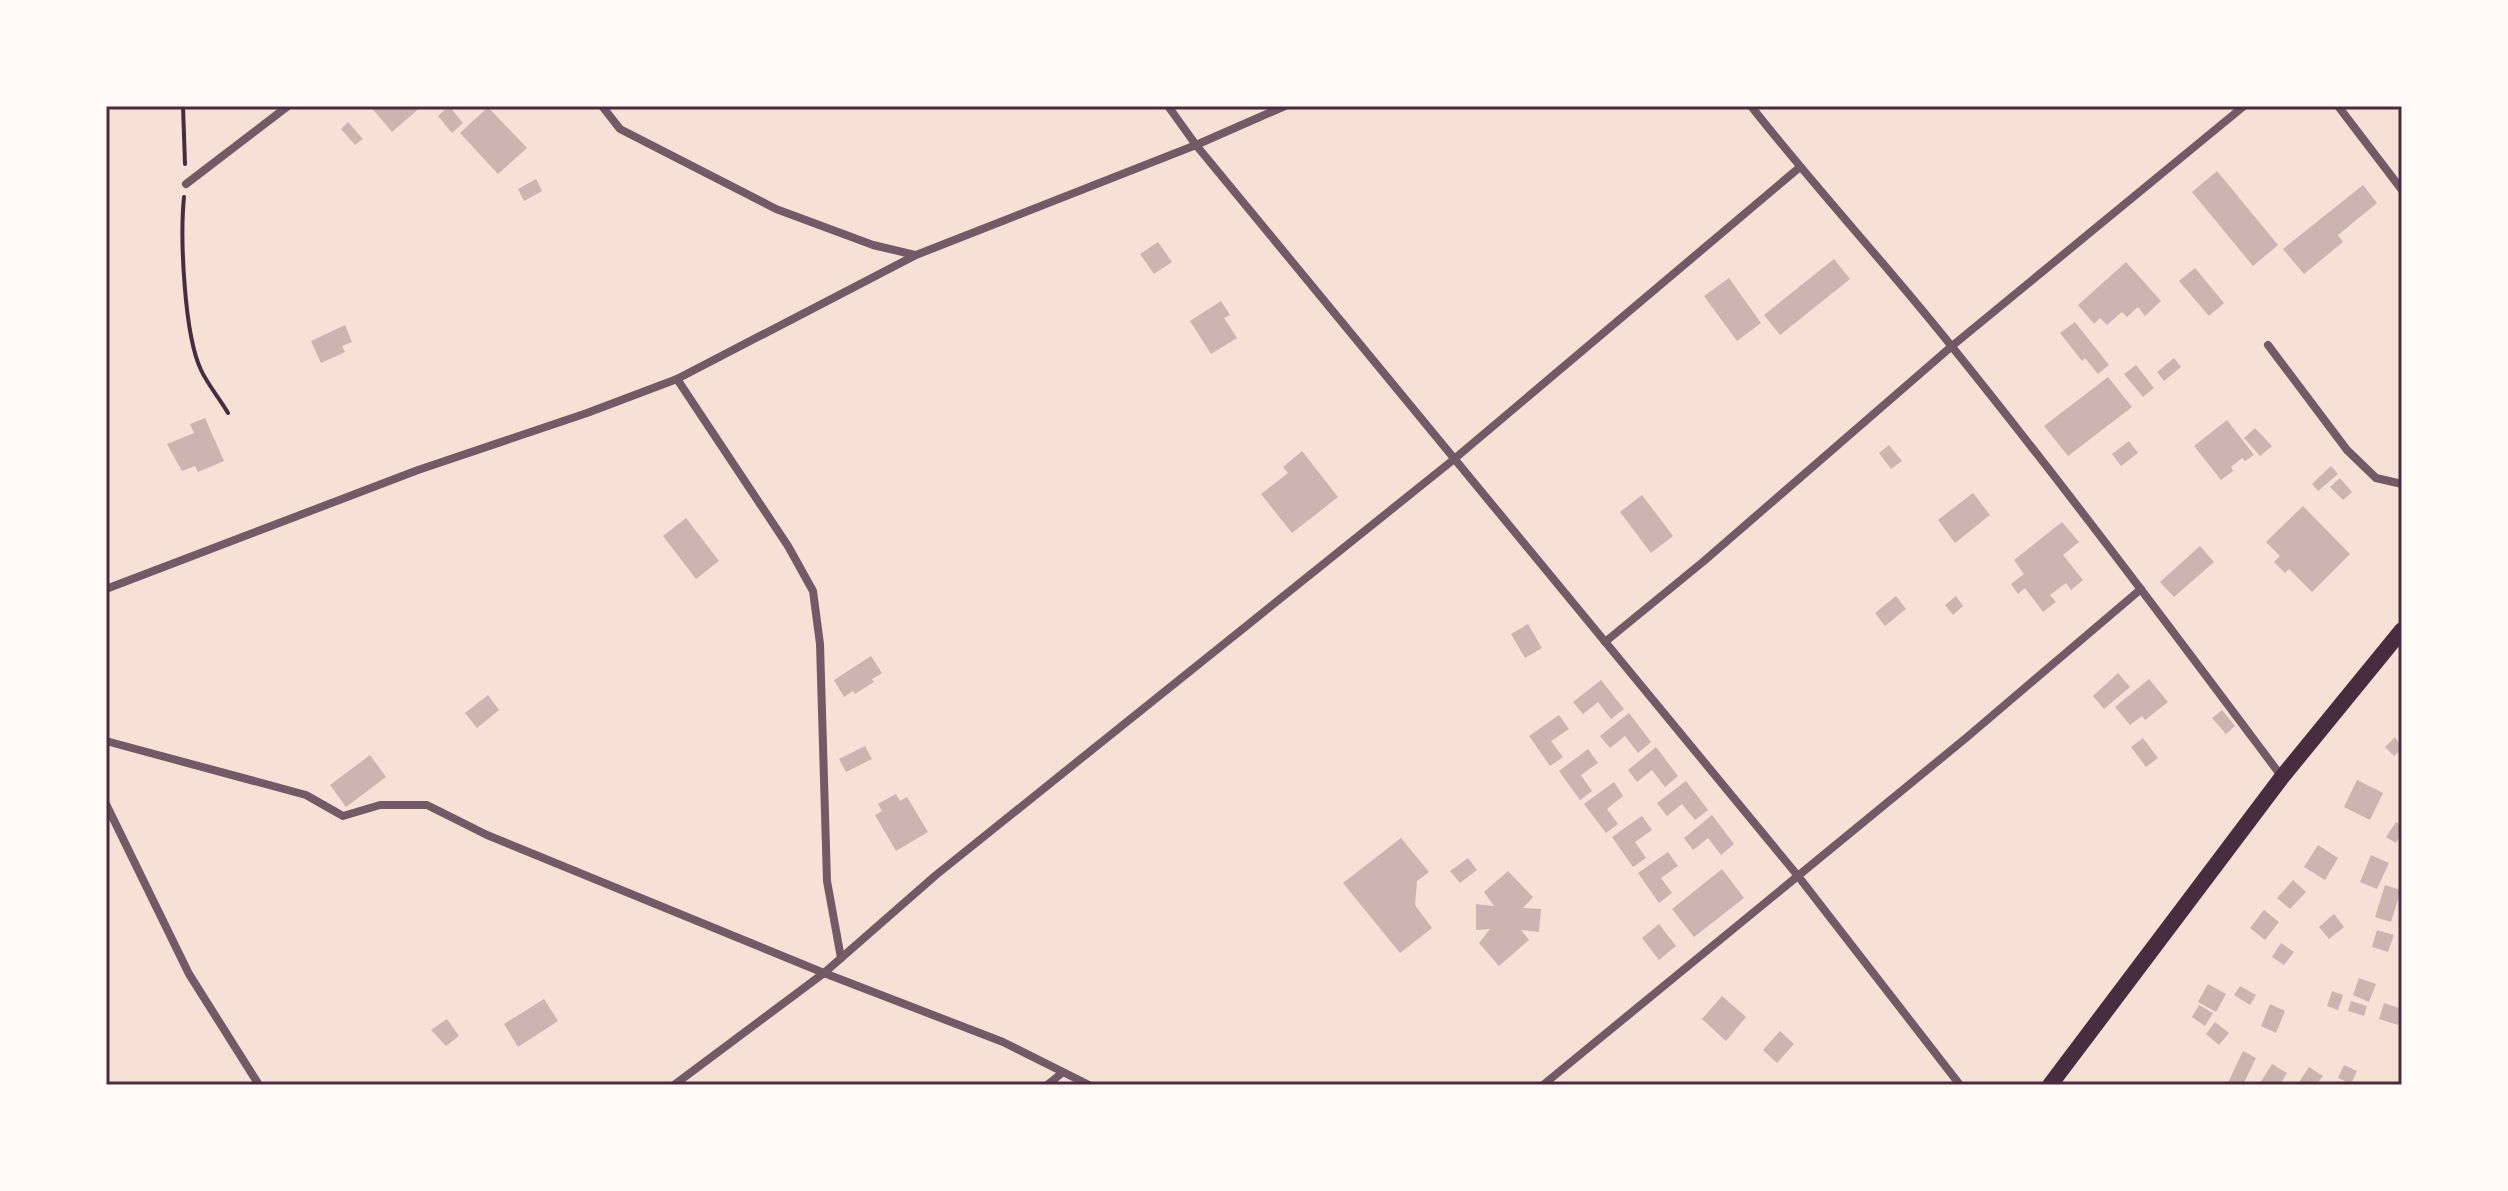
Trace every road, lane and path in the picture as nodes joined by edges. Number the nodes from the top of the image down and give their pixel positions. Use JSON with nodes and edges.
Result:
{"nodes":[{"id":1,"x":183,"y":106,"type":"edge"},
{"id":2,"x":288,"y":106,"type":"edge"},
{"id":3,"x":602,"y":106,"type":"edge"},
{"id":4,"x":1168,"y":106,"type":"edge"},
{"id":5,"x":1285,"y":106,"type":"edge"},
{"id":6,"x":1751,"y":106,"type":"edge"},
{"id":7,"x":2244,"y":106,"type":"edge"},
{"id":8,"x":2338,"y":106,"type":"edge"},
{"id":9,"x":1196,"y":145,"type":"junction"},
{"id":10,"x":1800,"y":167,"type":"junction"},
{"id":11,"x":186,"y":184,"type":"junction"},
{"id":12,"x":2402,"y":190,"type":"edge"},
{"id":13,"x":916,"y":255,"type":"junction"},
{"id":14,"x":2268,"y":345,"type":"dead end"},
{"id":15,"x":1952,"y":346,"type":"junction"},
{"id":16,"x":677,"y":379,"type":"junction"},
{"id":17,"x":228,"y":413,"type":"dead end"},
{"id":18,"x":1453,"y":460,"type":"junction"},
{"id":19,"x":2402,"y":484,"type":"edge"},
{"id":20,"x":106,"y":589,"type":"edge"},
{"id":21,"x":2141,"y":589,"type":"junction"},
{"id":22,"x":2402,"y":630,"type":"edge"},
{"id":23,"x":1605,"y":642,"type":"junction"},
{"id":24,"x":106,"y":741,"type":"edge"},
{"id":25,"x":2282,"y":777,"type":"junction"},
{"id":26,"x":106,"y":804,"type":"edge"},
{"id":27,"x":1798,"y":876,"type":"junction"},
{"id":28,"x":841,"y":958,"type":"junction"},
{"id":29,"x":824,"y":973,"type":"junction"},
{"id":30,"x":1062,"y":1073,"type":"junction"},
{"id":31,"x":259,"y":1085,"type":"edge"},
{"id":32,"x":674,"y":1085,"type":"edge"},
{"id":33,"x":1047,"y":1085,"type":"edge"},
{"id":34,"x":1089,"y":1085,"type":"edge"},
{"id":35,"x":1543,"y":1085,"type":"edge"},
{"id":36,"x":1960,"y":1085,"type":"edge"},
{"id":37,"x":2050,"y":1085,"type":"edge"}],
"edges":[{"from":1,"to":11,"type":"path"},
{"from":2,"to":11,"type":"street"},
{"from":3,"to":13,"type":"street"},
{"from":4,"to":9,"type":"street"},
{"from":5,"to":9,"type":"street"},
{"from":6,"to":10,"type":"street"},
{"from":7,"to":15,"type":"street"},
{"from":8,"to":12,"type":"street"},
{"from":9,"to":13,"type":"street"},
{"from":9,"to":18,"type":"street"},
{"from":10,"to":15,"type":"street"},
{"from":10,"to":18,"type":"street"},
{"from":11,"to":17,"type":"path"},
{"from":13,"to":16,"type":"street"},
{"from":14,"to":19,"type":"street"},
{"from":15,"to":21,"type":"street"},
{"from":15,"to":23,"type":"street"},
{"from":16,"to":20,"type":"street"},
{"from":16,"to":28,"type":"street"},
{"from":18,"to":23,"type":"street"},
{"from":18,"to":28,"type":"street"},
{"from":21,"to":25,"type":"street"},
{"from":21,"to":27,"type":"street"},
{"from":22,"to":25,"type":"main road"},
{"from":23,"to":27,"type":"street"},
{"from":24,"to":29,"type":"street"},
{"from":25,"to":37,"type":"main road"},
{"from":26,"to":31,"type":"street"},
{"from":27,"to":35,"type":"street"},
{"from":27,"to":36,"type":"street"},
{"from":28,"to":29,"type":"street"},
{"from":29,"to":30,"type":"street"},
{"from":29,"to":32,"type":"street"},
{"from":30,"to":33,"type":"street"},
{"from":30,"to":34,"type":"street"}]}
